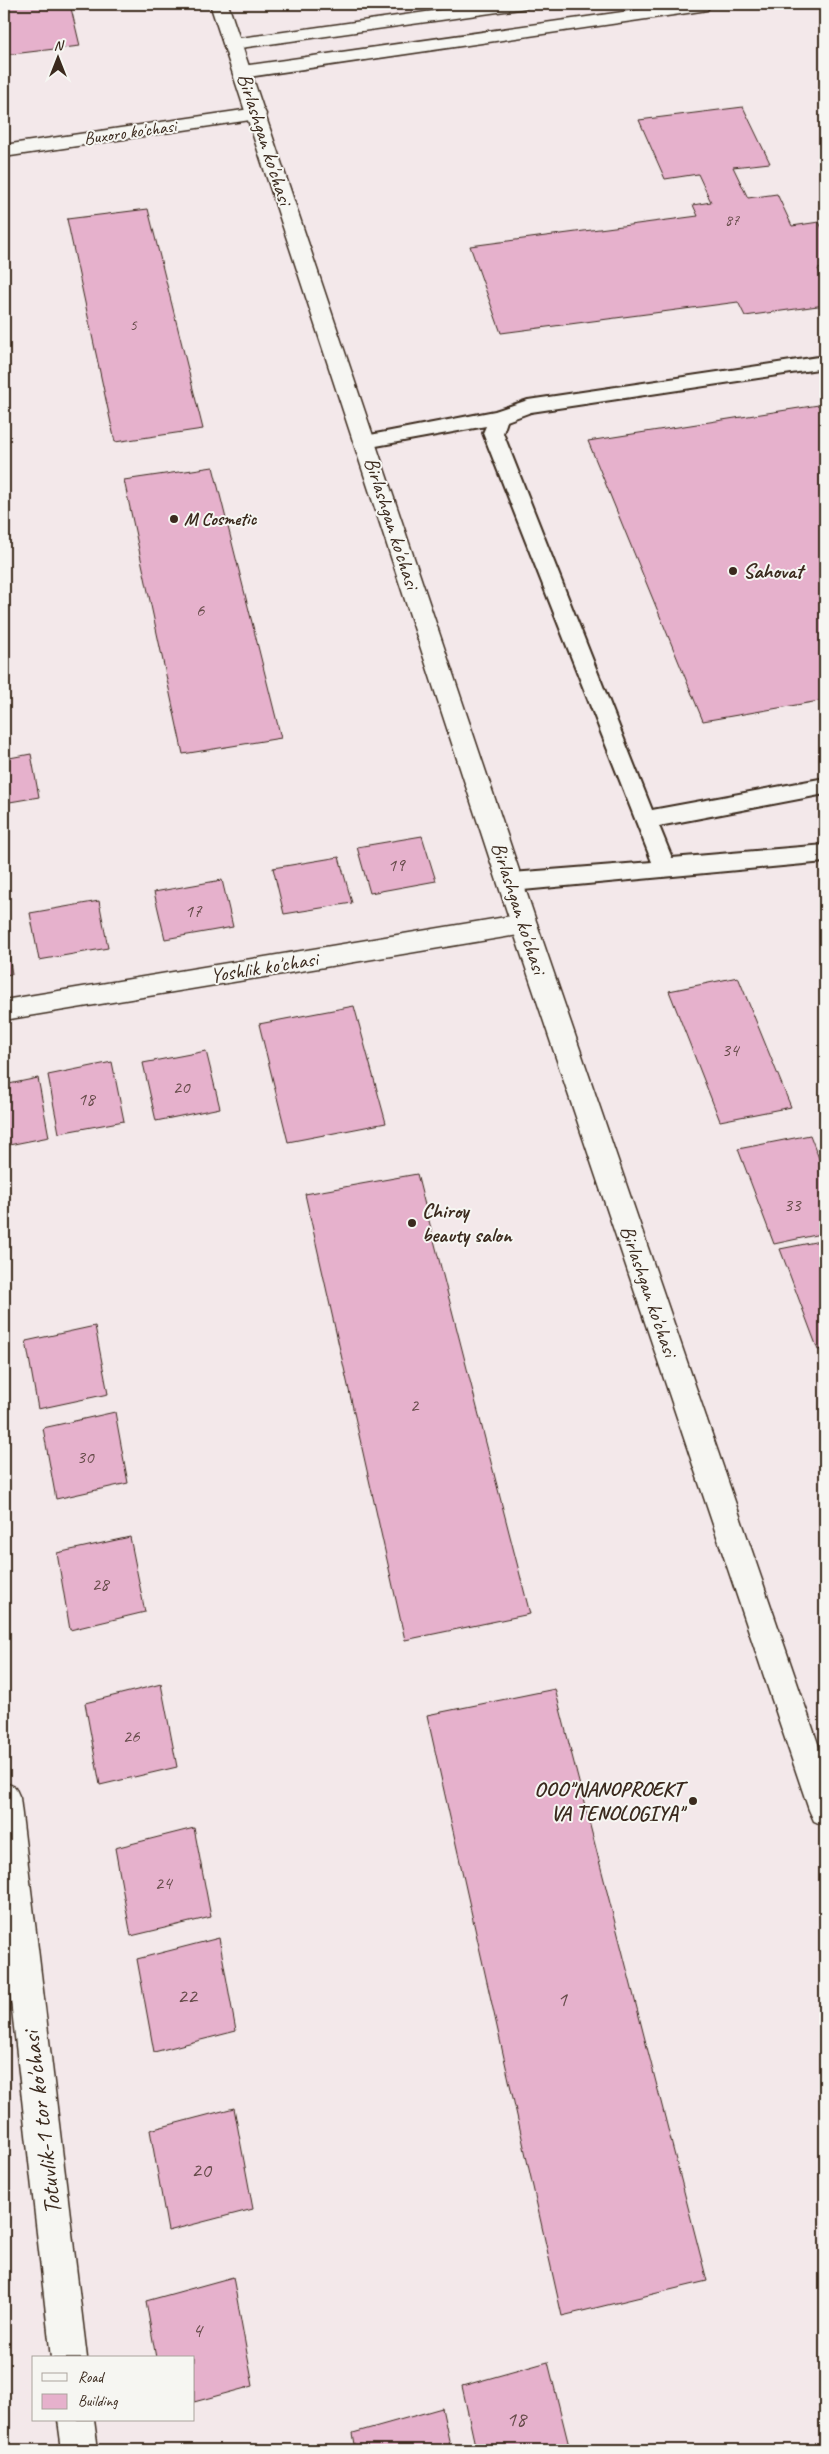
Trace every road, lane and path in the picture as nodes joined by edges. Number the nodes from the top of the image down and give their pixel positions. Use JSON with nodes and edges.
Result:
{"nodes":[{"id":1,"x":219,"y":4,"type":"edge"},
{"id":2,"x":520,"y":4,"type":"edge"},
{"id":3,"x":700,"y":4,"type":"edge"},
{"id":4,"x":233,"y":44,"type":"junction"},
{"id":5,"x":242,"y":72,"type":"junction"},
{"id":6,"x":256,"y":114,"type":"junction"},
{"id":7,"x":4,"y":151,"type":"edge"},
{"id":8,"x":825,"y":362,"type":"edge"},
{"id":9,"x":499,"y":417,"type":"junction"},
{"id":10,"x":365,"y":442,"type":"junction"},
{"id":11,"x":825,"y":786,"type":"edge"},
{"id":12,"x":645,"y":820,"type":"junction"},
{"id":13,"x":825,"y":854,"type":"edge"},
{"id":14,"x":665,"y":867,"type":"junction"},
{"id":15,"x":512,"y":882,"type":"junction"},
{"id":16,"x":524,"y":924,"type":"junction"},
{"id":17,"x":4,"y":1010,"type":"edge"},
{"id":18,"x":4,"y":1798,"type":"edge"},
{"id":19,"x":825,"y":1810,"type":"edge"},
{"id":20,"x":69,"y":2356,"type":"edge"},
{"id":21,"x":76,"y":2422,"type":"edge"},
{"id":22,"x":80,"y":2450,"type":"edge"}],
"edges":[{"from":1,"to":4,"type":"street","name":"Birlashgan ko'chasi"},
{"from":2,"to":4,"type":"street"},
{"from":3,"to":5,"type":"street"},
{"from":4,"to":5,"type":"street","name":"Birlashgan ko'chasi"},
{"from":5,"to":6,"type":"street","name":"Birlashgan ko'chasi"},
{"from":6,"to":7,"type":"street","name":"Buxoro ko'chasi"},
{"from":6,"to":10,"type":"street","name":"Birlashgan ko'chasi"},
{"from":8,"to":9,"type":"lane"},
{"from":9,"to":10,"type":"lane"},
{"from":9,"to":12,"type":"lane"},
{"from":10,"to":15,"type":"street","name":"Birlashgan ko'chasi"},
{"from":11,"to":12,"type":"lane"},
{"from":12,"to":14,"type":"lane"},
{"from":13,"to":14,"type":"lane"},
{"from":14,"to":15,"type":"lane"},
{"from":15,"to":16,"type":"street","name":"Birlashgan ko'chasi"},
{"from":16,"to":17,"type":"street","name":"Yoshlik ko'chasi"},
{"from":16,"to":19,"type":"street","name":"Birlashgan ko'chasi"},
{"from":18,"to":20,"type":"street","name":"Totuvlik-1 tor ko'chasi"},
{"from":21,"to":22,"type":"street"}]}
